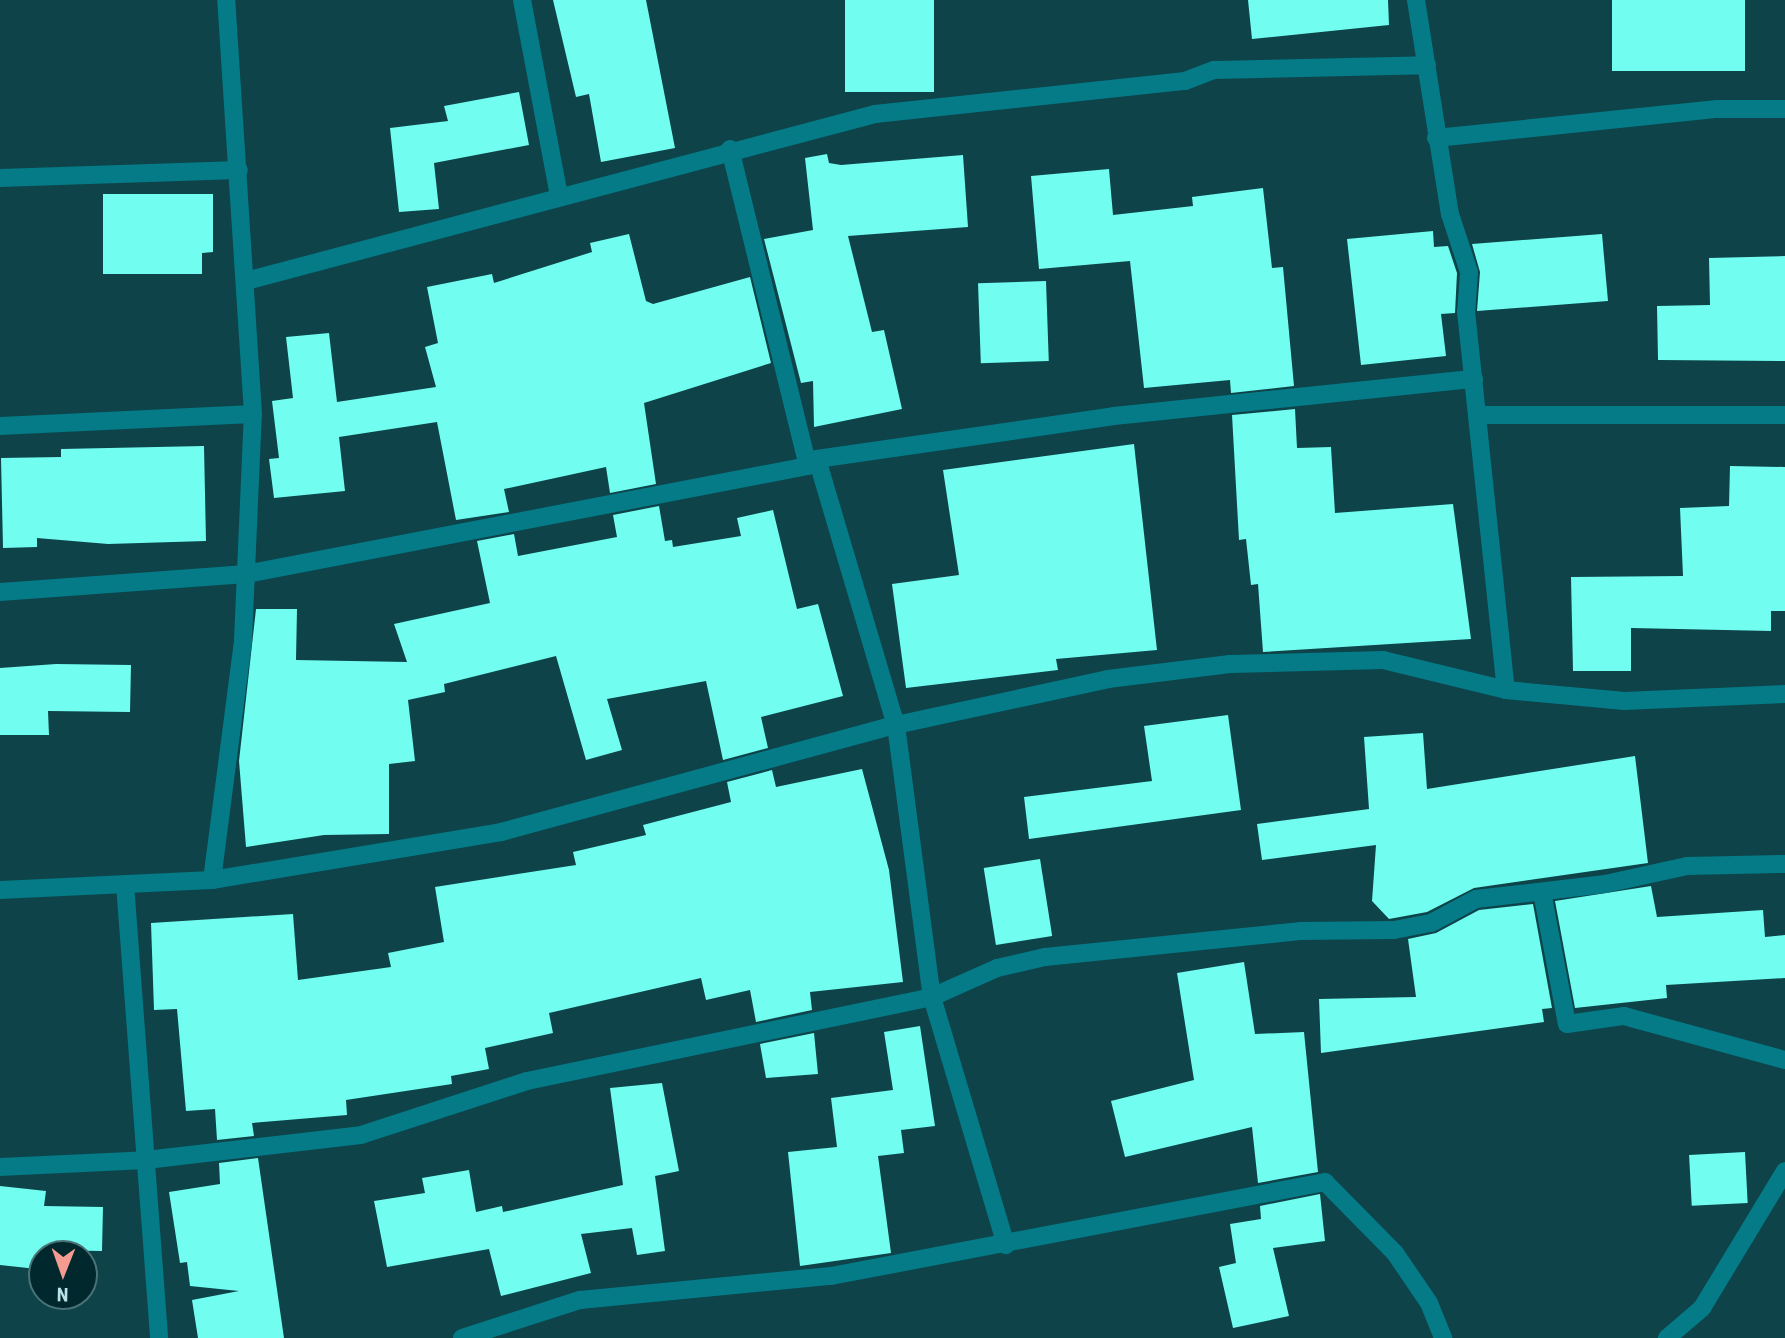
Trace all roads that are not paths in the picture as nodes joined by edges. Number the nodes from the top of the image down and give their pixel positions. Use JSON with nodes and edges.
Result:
{"nodes":[{"id":1,"x":226,"y":0,"type":"edge"},
{"id":2,"x":522,"y":0,"type":"edge"},
{"id":3,"x":1416,"y":0,"type":"edge"},
{"id":4,"x":1427,"y":65,"type":"junction"},
{"id":5,"x":1785,"y":109,"type":"edge"},
{"id":6,"x":1436,"y":138,"type":"junction"},
{"id":7,"x":730,"y":149,"type":"junction"},
{"id":8,"x":239,"y":170,"type":"junction"},
{"id":9,"x":0,"y":178,"type":"edge"},
{"id":10,"x":559,"y":196,"type":"junction"},
{"id":11,"x":246,"y":281,"type":"junction"},
{"id":12,"x":1474,"y":379,"type":"junction"},
{"id":13,"x":253,"y":414,"type":"junction"},
{"id":14,"x":1478,"y":415,"type":"junction"},
{"id":15,"x":1785,"y":415,"type":"edge"},
{"id":16,"x":0,"y":426,"type":"edge"},
{"id":17,"x":812,"y":463,"type":"junction"},
{"id":18,"x":246,"y":574,"type":"junction"},
{"id":19,"x":0,"y":592,"type":"edge"},
{"id":20,"x":1506,"y":690,"type":"junction"},
{"id":21,"x":1785,"y":694,"type":"edge"},
{"id":22,"x":895,"y":725,"type":"junction"},
{"id":23,"x":1785,"y":864,"type":"edge"},
{"id":24,"x":212,"y":880,"type":"junction"},
{"id":25,"x":125,"y":884,"type":"junction"},
{"id":26,"x":0,"y":890,"type":"edge"},
{"id":27,"x":1542,"y":892,"type":"junction"},
{"id":28,"x":932,"y":997,"type":"junction"},
{"id":29,"x":1785,"y":1060,"type":"edge"},
{"id":30,"x":146,"y":1160,"type":"junction"},
{"id":31,"x":0,"y":1167,"type":"edge"},
{"id":32,"x":1785,"y":1171,"type":"edge"},
{"id":33,"x":1006,"y":1245,"type":"junction"},
{"id":34,"x":159,"y":1338,"type":"edge"},
{"id":35,"x":463,"y":1338,"type":"edge"},
{"id":36,"x":1443,"y":1338,"type":"edge"},
{"id":37,"x":1667,"y":1338,"type":"edge"}],
"edges":[{"from":1,"to":8,"type":"street"},
{"from":2,"to":10,"type":"street"},
{"from":3,"to":4,"type":"street"},
{"from":4,"to":6,"type":"street"},
{"from":4,"to":7,"type":"street"},
{"from":5,"to":6,"type":"street"},
{"from":6,"to":12,"type":"street"},
{"from":7,"to":10,"type":"street"},
{"from":7,"to":17,"type":"street"},
{"from":8,"to":9,"type":"street"},
{"from":8,"to":11,"type":"street"},
{"from":10,"to":11,"type":"street"},
{"from":11,"to":13,"type":"street"},
{"from":12,"to":14,"type":"street"},
{"from":12,"to":17,"type":"street"},
{"from":13,"to":16,"type":"street"},
{"from":13,"to":18,"type":"street"},
{"from":14,"to":15,"type":"street"},
{"from":14,"to":20,"type":"street"},
{"from":17,"to":18,"type":"street"},
{"from":17,"to":22,"type":"street"},
{"from":18,"to":19,"type":"street"},
{"from":18,"to":24,"type":"street"},
{"from":20,"to":21,"type":"street"},
{"from":20,"to":22,"type":"street"},
{"from":22,"to":24,"type":"street"},
{"from":22,"to":28,"type":"street"},
{"from":23,"to":27,"type":"street"},
{"from":24,"to":25,"type":"street"},
{"from":25,"to":26,"type":"street"},
{"from":25,"to":30,"type":"street"},
{"from":27,"to":28,"type":"street"},
{"from":27,"to":29,"type":"street"},
{"from":28,"to":30,"type":"street"},
{"from":28,"to":33,"type":"street"},
{"from":30,"to":31,"type":"street"},
{"from":30,"to":34,"type":"street"},
{"from":32,"to":37,"type":"street"},
{"from":33,"to":35,"type":"street"},
{"from":33,"to":36,"type":"street"}]}
